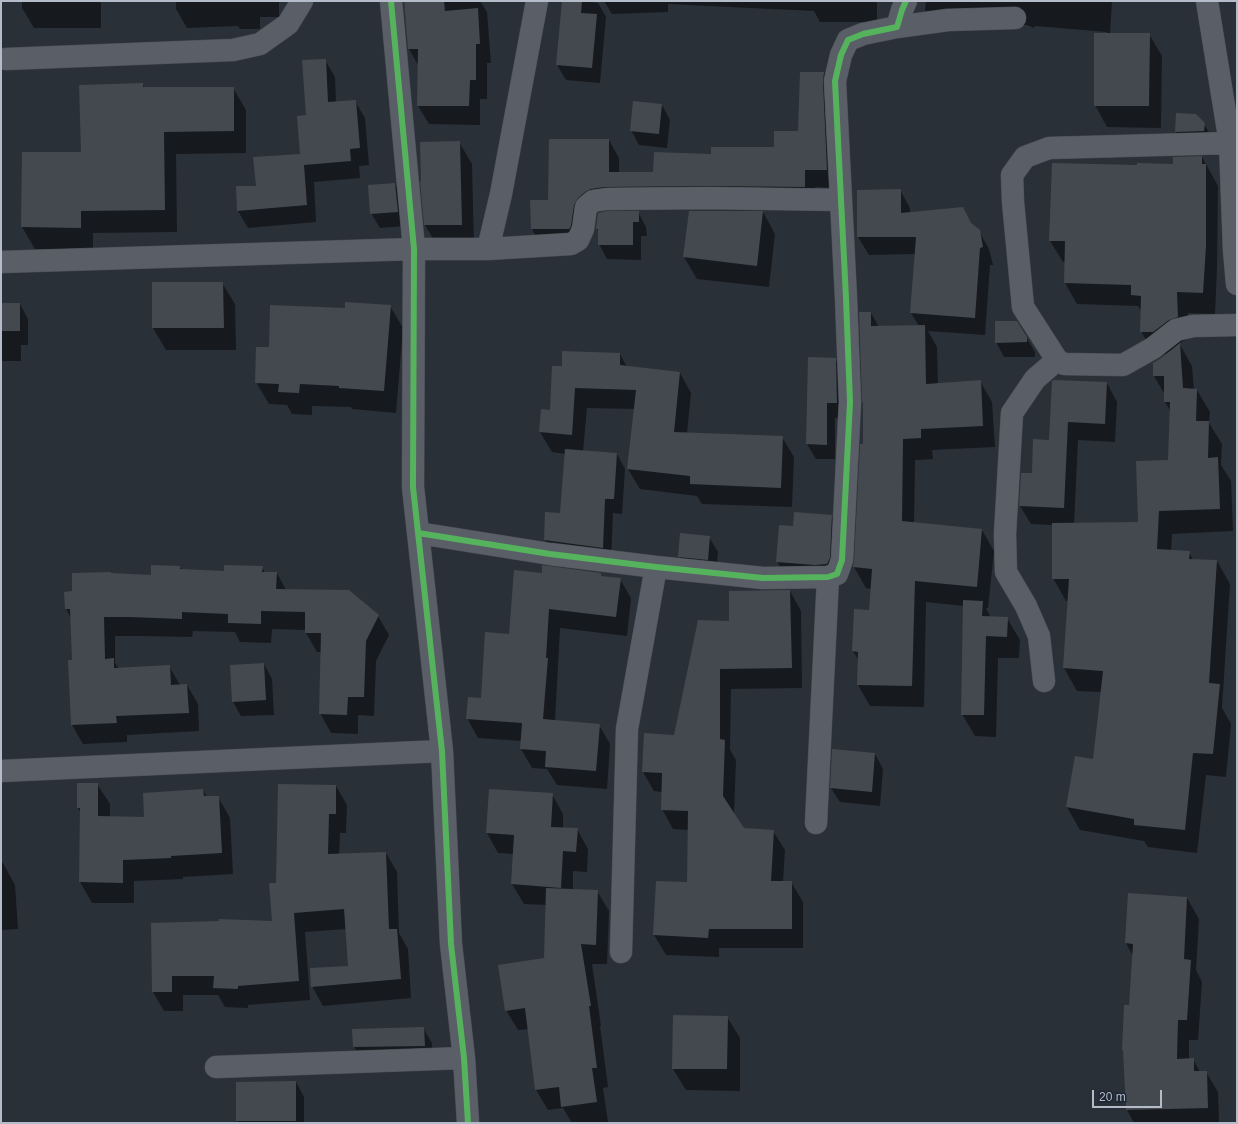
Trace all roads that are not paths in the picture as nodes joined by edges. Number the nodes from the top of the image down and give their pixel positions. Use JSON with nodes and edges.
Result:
{"nodes":[{"id":1,"x":302,"y":1,"type":"edge"},
{"id":2,"x":390,"y":1,"type":"edge"},
{"id":3,"x":537,"y":1,"type":"edge"},
{"id":4,"x":906,"y":1,"type":"edge"},
{"id":5,"x":1210,"y":1,"type":"edge"},
{"id":6,"x":1015,"y":18,"type":"dead end"},
{"id":7,"x":897,"y":27,"type":"junction"},
{"id":8,"x":6,"y":59,"type":"dead end"},
{"id":9,"x":1234,"y":142,"type":"edge"},
{"id":10,"x":841,"y":200,"type":"junction"},
{"id":11,"x":488,"y":248,"type":"junction"},
{"id":12,"x":414,"y":249,"type":"junction"},
{"id":13,"x":1,"y":262,"type":"edge"},
{"id":14,"x":1237,"y":284,"type":"edge"},
{"id":15,"x":1237,"y":325,"type":"edge"},
{"id":16,"x":1057,"y":360,"type":"junction"},
{"id":17,"x":418,"y":533,"type":"junction"},
{"id":18,"x":656,"y":567,"type":"junction"},
{"id":19,"x":828,"y":577,"type":"junction"},
{"id":20,"x":1044,"y":681,"type":"dead end"},
{"id":21,"x":442,"y":751,"type":"junction"},
{"id":22,"x":1,"y":771,"type":"edge"},
{"id":23,"x":816,"y":823,"type":"dead end"},
{"id":24,"x":621,"y":952,"type":"dead end"},
{"id":25,"x":464,"y":1058,"type":"junction"},
{"id":26,"x":216,"y":1067,"type":"dead end"},
{"id":27,"x":468,"y":1123,"type":"edge"}],
"edges":[{"from":1,"to":8,"type":"street"},
{"from":2,"to":12,"type":"street"},
{"from":3,"to":11,"type":"street"},
{"from":4,"to":7,"type":"street"},
{"from":5,"to":9,"type":"street"},
{"from":6,"to":7,"type":"street"},
{"from":7,"to":10,"type":"street"},
{"from":9,"to":14,"type":"street"},
{"from":9,"to":16,"type":"street"},
{"from":10,"to":11,"type":"street"},
{"from":10,"to":19,"type":"street"},
{"from":11,"to":12,"type":"street"},
{"from":12,"to":13,"type":"street"},
{"from":12,"to":17,"type":"street"},
{"from":15,"to":16,"type":"street"},
{"from":16,"to":20,"type":"street"},
{"from":17,"to":18,"type":"street"},
{"from":17,"to":21,"type":"street"},
{"from":18,"to":19,"type":"street"},
{"from":18,"to":24,"type":"street"},
{"from":19,"to":23,"type":"street"},
{"from":21,"to":22,"type":"street"},
{"from":21,"to":25,"type":"street"},
{"from":25,"to":26,"type":"street"},
{"from":25,"to":27,"type":"street"}]}
